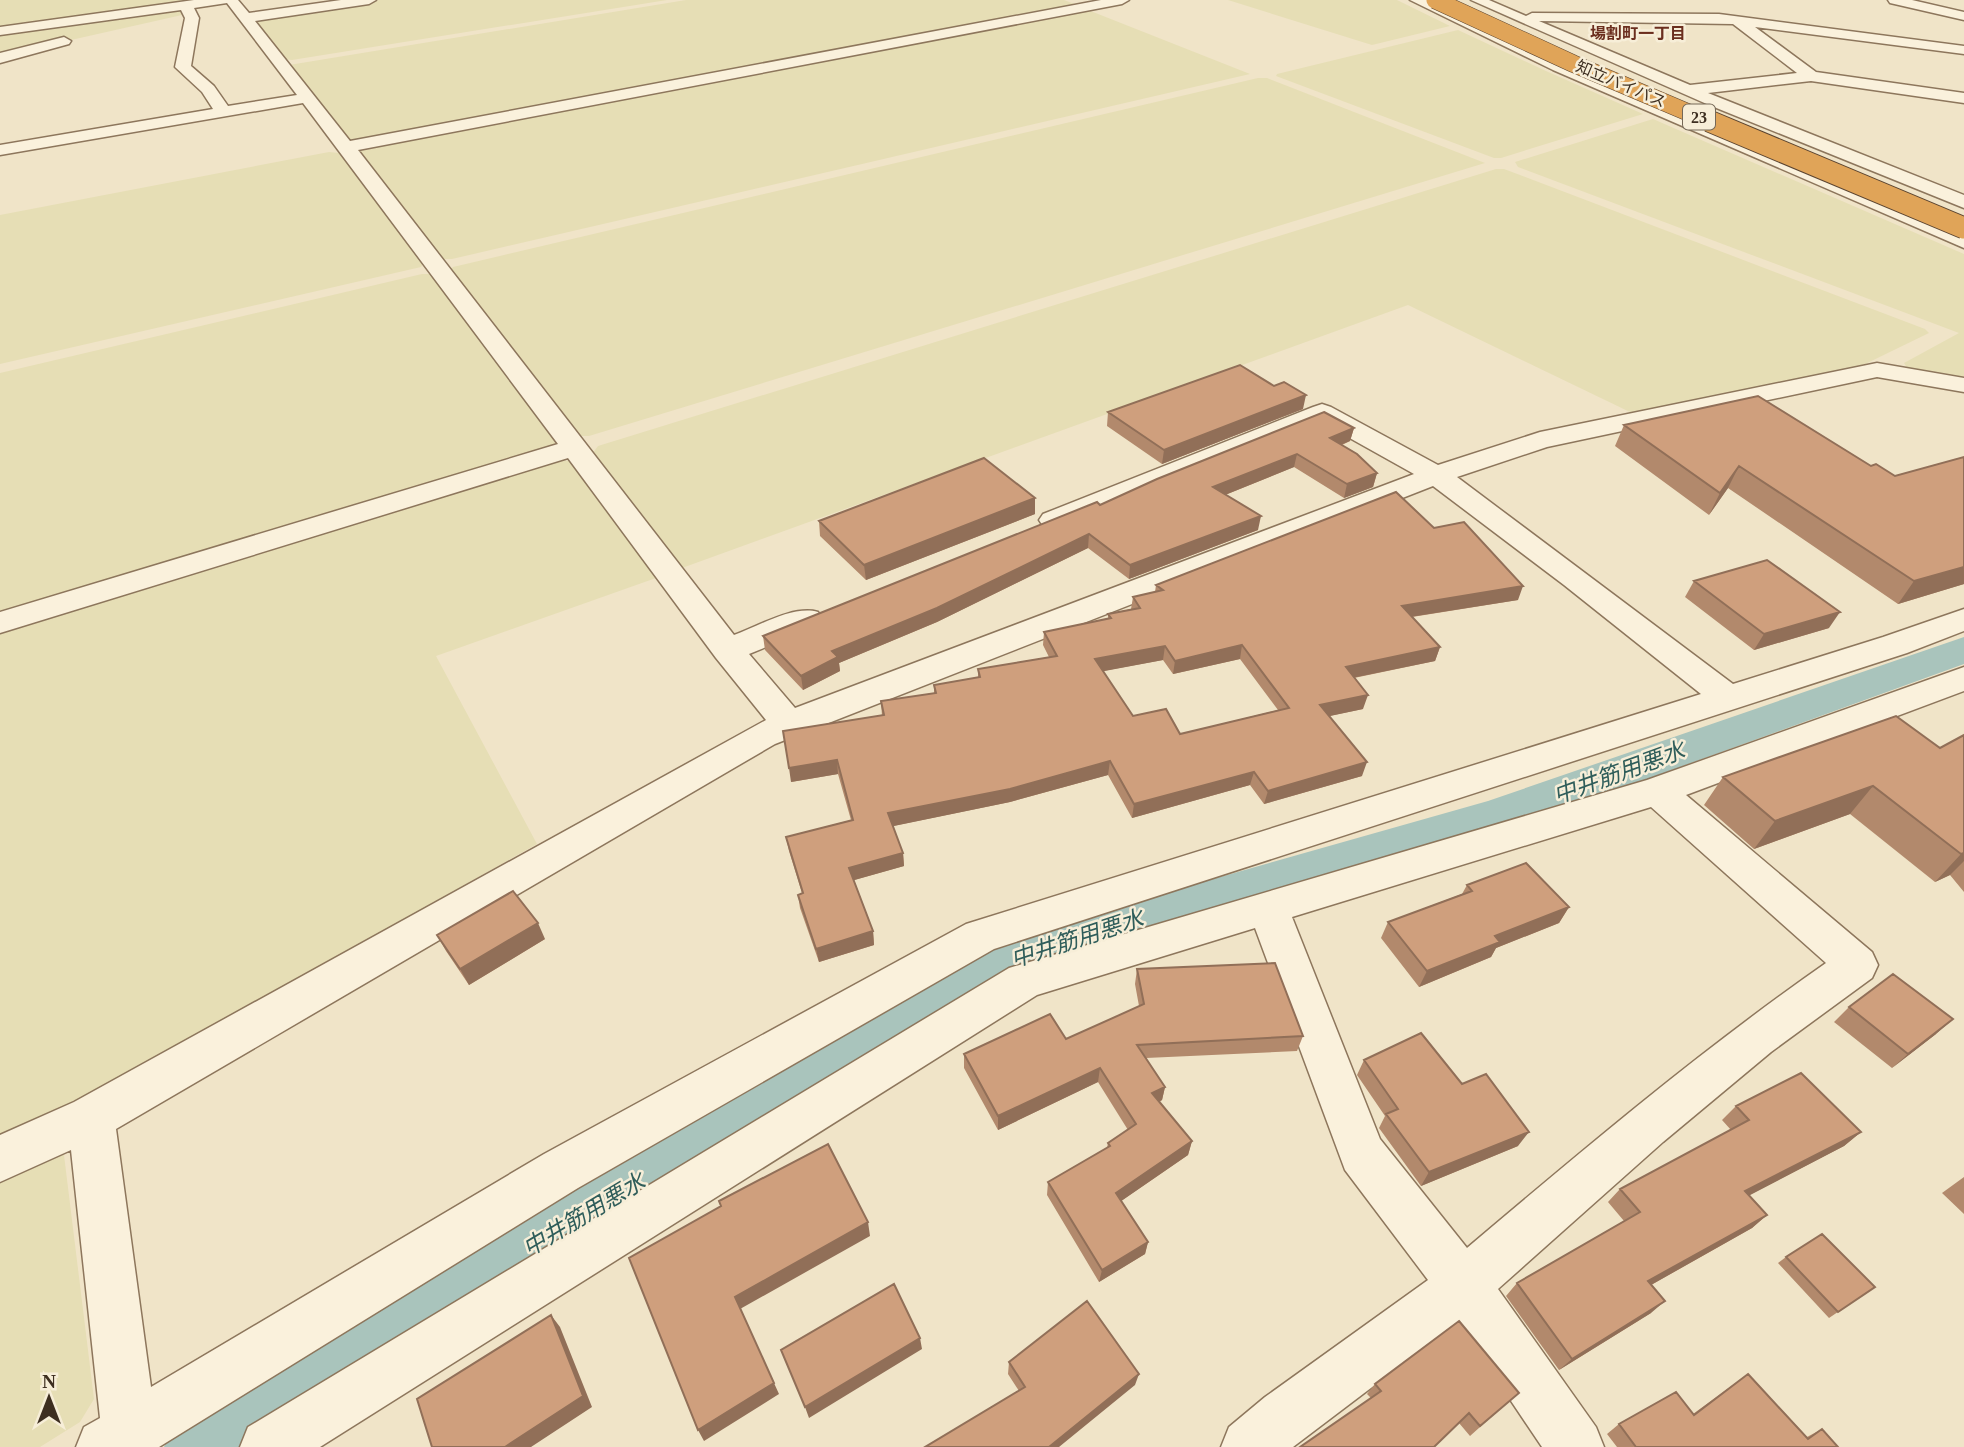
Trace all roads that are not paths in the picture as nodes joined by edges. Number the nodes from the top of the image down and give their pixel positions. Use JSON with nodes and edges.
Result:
{"nodes":[{"id":1,"x":369,"y":0,"type":"edge"},
{"id":2,"x":1122,"y":0,"type":"edge"},
{"id":3,"x":1417,"y":0,"type":"edge"},
{"id":4,"x":1435,"y":0,"type":"edge"},
{"id":5,"x":1457,"y":0,"type":"edge"},
{"id":6,"x":1478,"y":0,"type":"edge"},
{"id":7,"x":1710,"y":0,"type":"edge"},
{"id":8,"x":1895,"y":0,"type":"edge"},
{"id":9,"x":234,"y":6,"type":"edge"},
{"id":10,"x":187,"y":10,"type":"junction"},
{"id":11,"x":1964,"y":16,"type":"edge"},
{"id":12,"x":1515,"y":17,"type":"junction"},
{"id":13,"x":1735,"y":19,"type":"junction"},
{"id":14,"x":0,"y":31,"type":"edge"},
{"id":15,"x":111,"y":31,"type":"dead end"},
{"id":16,"x":85,"y":37,"type":"dead end"},
{"id":17,"x":1964,"y":50,"type":"edge"},
{"id":18,"x":0,"y":58,"type":"edge"},
{"id":19,"x":1811,"y":76,"type":"junction"},
{"id":20,"x":1687,"y":90,"type":"junction"},
{"id":21,"x":307,"y":98,"type":"junction"},
{"id":22,"x":1964,"y":98,"type":"edge"},
{"id":23,"x":1715,"y":102,"type":"junction"},
{"id":24,"x":224,"y":112,"type":"junction"},
{"id":25,"x":1661,"y":112,"type":"junction"},
{"id":26,"x":346,"y":147,"type":"junction"},
{"id":27,"x":0,"y":150,"type":"edge"},
{"id":28,"x":1964,"y":202,"type":"edge"},
{"id":29,"x":1964,"y":213,"type":"edge"},
{"id":30,"x":1963,"y":237,"type":"edge"},
{"id":31,"x":1964,"y":385,"type":"edge"},
{"id":32,"x":574,"y":448,"type":"junction"},
{"id":33,"x":1436,"y":475,"type":"junction"},
{"id":34,"x":1025,"y":531,"type":"edge"},
{"id":35,"x":831,"y":609,"type":"edge"},
{"id":36,"x":1964,"y":619,"type":"edge"},
{"id":37,"x":0,"y":623,"type":"edge"},
{"id":38,"x":728,"y":650,"type":"junction"},
{"id":39,"x":1964,"y":678,"type":"edge"},
{"id":40,"x":1728,"y":698,"type":"junction"},
{"id":41,"x":789,"y":724,"type":"junction"},
{"id":42,"x":1657,"y":790,"type":"junction"},
{"id":43,"x":1268,"y":909,"type":"junction"},
{"id":44,"x":91,"y":1118,"type":"junction"},
{"id":45,"x":0,"y":1159,"type":"edge"},
{"id":46,"x":1464,"y":1285,"type":"junction"},
{"id":47,"x":122,"y":1442,"type":"edge"},
{"id":48,"x":268,"y":1447,"type":"edge"},
{"id":49,"x":1250,"y":1447,"type":"edge"},
{"id":50,"x":1576,"y":1447,"type":"edge"}],
"edges":[{"from":1,"to":9,"type":"street"},
{"from":2,"to":26,"type":"street"},
{"from":3,"to":25,"type":"street"},
{"from":4,"to":30,"type":"highway","name":"知立バイパス","number":"23","bridge":true},
{"from":5,"to":29,"type":"highway","name":"知立バイパス","number":"23"},
{"from":6,"to":12,"type":"street"},
{"from":7,"to":13,"type":"street"},
{"from":8,"to":11,"type":"street"},
{"from":9,"to":10,"type":"street"},
{"from":9,"to":21,"type":"street"},
{"from":10,"to":14,"type":"street"},
{"from":10,"to":15,"type":"street"},
{"from":10,"to":24,"type":"street"},
{"from":12,"to":13,"type":"street"},
{"from":12,"to":20,"type":"street"},
{"from":13,"to":17,"type":"street"},
{"from":13,"to":19,"type":"street"},
{"from":16,"to":18,"type":"street"},
{"from":19,"to":20,"type":"street"},
{"from":19,"to":22,"type":"street"},
{"from":20,"to":23,"type":"street"},
{"from":21,"to":24,"type":"street"},
{"from":21,"to":26,"type":"street"},
{"from":23,"to":25,"type":"street"},
{"from":23,"to":28,"type":"street"},
{"from":24,"to":27,"type":"street"},
{"from":25,"to":30,"type":"street"},
{"from":26,"to":32,"type":"street"},
{"from":31,"to":33,"type":"street"},
{"from":32,"to":37,"type":"street"},
{"from":32,"to":38,"type":"street"},
{"from":33,"to":34,"type":"street"},
{"from":33,"to":40,"type":"street"},
{"from":33,"to":41,"type":"street"},
{"from":35,"to":38,"type":"street"},
{"from":36,"to":40,"type":"street"},
{"from":38,"to":41,"type":"street"},
{"from":39,"to":42,"type":"street"},
{"from":40,"to":47,"type":"street"},
{"from":41,"to":44,"type":"street"},
{"from":42,"to":43,"type":"street"},
{"from":42,"to":46,"type":"street"},
{"from":43,"to":46,"type":"street"},
{"from":43,"to":48,"type":"street"},
{"from":44,"to":45,"type":"street"},
{"from":44,"to":47,"type":"street"},
{"from":46,"to":49,"type":"street"},
{"from":46,"to":50,"type":"street"}]}
